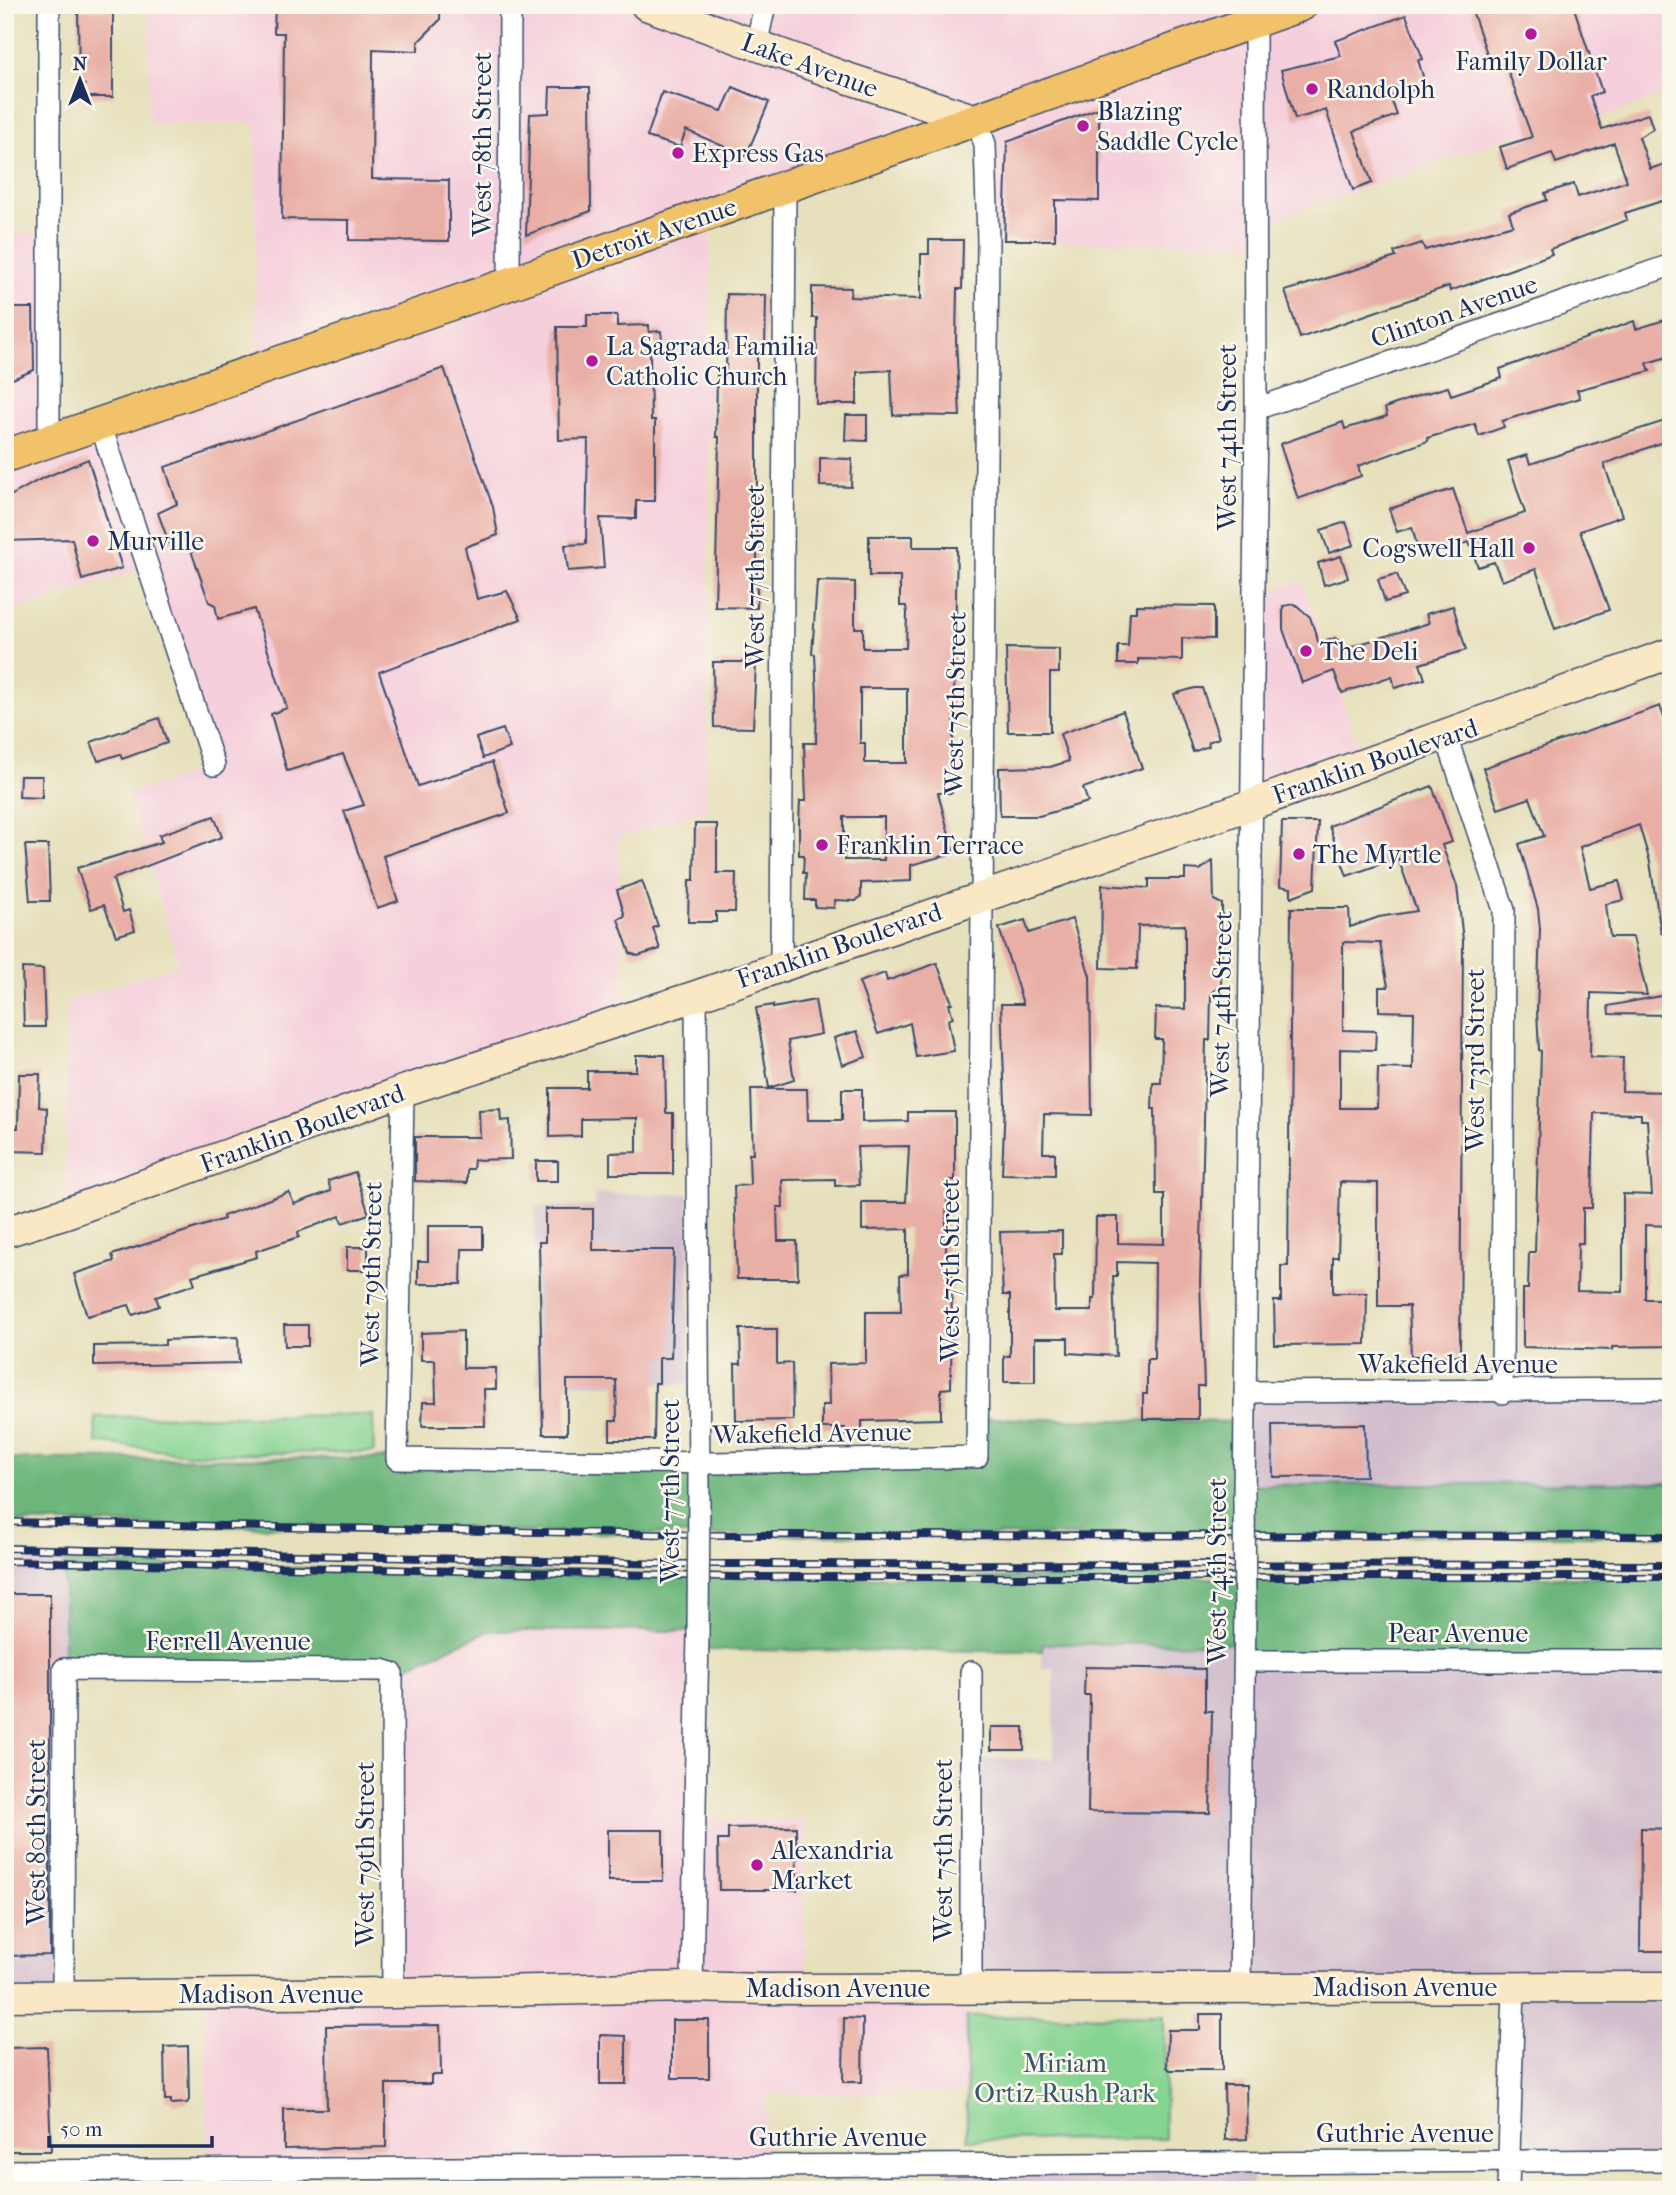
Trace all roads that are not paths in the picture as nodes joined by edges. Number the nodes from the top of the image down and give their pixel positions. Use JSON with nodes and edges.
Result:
{"nodes":[{"id":1,"x":49,"y":5,"type":"edge"},
{"id":2,"x":510,"y":5,"type":"edge"},
{"id":3,"x":646,"y":5,"type":"edge"},
{"id":4,"x":765,"y":5,"type":"edge"},
{"id":5,"x":1301,"y":5,"type":"edge"},
{"id":6,"x":1255,"y":22,"type":"junction"},
{"id":7,"x":756,"y":46,"type":"junction"},
{"id":8,"x":976,"y":120,"type":"junction"},
{"id":9,"x":785,"y":186,"type":"junction"},
{"id":10,"x":1671,"y":265,"type":"edge"},
{"id":11,"x":509,"y":284,"type":"junction"},
{"id":12,"x":1256,"y":410,"type":"junction"},
{"id":13,"x":100,"y":423,"type":"junction"},
{"id":14,"x":49,"y":441,"type":"junction"},
{"id":15,"x":5,"y":456,"type":"edge"},
{"id":16,"x":1671,"y":653,"type":"edge"},
{"id":17,"x":1446,"y":736,"type":"junction"},
{"id":18,"x":214,"y":765,"type":"dead end"},
{"id":19,"x":1250,"y":805,"type":"junction"},
{"id":20,"x":980,"y":896,"type":"junction"},
{"id":21,"x":781,"y":965,"type":"junction"},
{"id":22,"x":696,"y":996,"type":"junction"},
{"id":23,"x":403,"y":1091,"type":"junction"},
{"id":24,"x":5,"y":1232,"type":"edge"},
{"id":25,"x":1671,"y":1389,"type":"edge"},
{"id":26,"x":1245,"y":1392,"type":"junction"},
{"id":27,"x":1502,"y":1393,"type":"junction"},
{"id":28,"x":977,"y":1457,"type":"joint"},
{"id":29,"x":397,"y":1459,"type":"joint"},
{"id":30,"x":698,"y":1463,"type":"junction"},
{"id":31,"x":1245,"y":1661,"type":"junction"},
{"id":32,"x":1671,"y":1661,"type":"edge"},
{"id":33,"x":64,"y":1669,"type":"joint"},
{"id":34,"x":971,"y":1672,"type":"dead end"},
{"id":35,"x":392,"y":1673,"type":"joint"},
{"id":36,"x":692,"y":1987,"type":"junction"},
{"id":37,"x":971,"y":1987,"type":"junction"},
{"id":38,"x":1240,"y":1987,"type":"junction"},
{"id":39,"x":1514,"y":1987,"type":"junction"},
{"id":40,"x":1671,"y":1987,"type":"edge"},
{"id":41,"x":393,"y":1993,"type":"junction"},
{"id":42,"x":5,"y":1996,"type":"edge"},
{"id":43,"x":63,"y":1996,"type":"junction"},
{"id":44,"x":1509,"y":2160,"type":"junction"},
{"id":45,"x":1671,"y":2160,"type":"edge"},
{"id":46,"x":5,"y":2171,"type":"edge"},
{"id":47,"x":1508,"y":2190,"type":"edge"}],
"edges":[{"from":1,"to":14,"type":"street"},
{"from":2,"to":11,"type":"street","name":"West 78th Street"},
{"from":3,"to":7,"type":"street","name":"Lake Avenue"},
{"from":4,"to":7,"type":"street"},
{"from":5,"to":6,"type":"main road","name":"Detroit Avenue"},
{"from":6,"to":8,"type":"main road","name":"Detroit Avenue"},
{"from":6,"to":12,"type":"street","name":"West 74th Street"},
{"from":7,"to":8,"type":"street","name":"Lake Avenue"},
{"from":8,"to":9,"type":"main road","name":"Detroit Avenue"},
{"from":8,"to":20,"type":"street","name":"West 75th Street"},
{"from":9,"to":11,"type":"main road","name":"Detroit Avenue"},
{"from":9,"to":21,"type":"street","name":"West 77th Street"},
{"from":10,"to":12,"type":"street","name":"Clinton Avenue"},
{"from":11,"to":13,"type":"main road","name":"Detroit Avenue"},
{"from":12,"to":19,"type":"street","name":"West 74th Street"},
{"from":13,"to":14,"type":"main road","name":"Detroit Avenue"},
{"from":13,"to":18,"type":"street"},
{"from":14,"to":15,"type":"main road","name":"Detroit Avenue"},
{"from":16,"to":17,"type":"street","name":"Franklin Boulevard"},
{"from":17,"to":19,"type":"street","name":"Franklin Boulevard"},
{"from":17,"to":27,"type":"street","name":"West 73rd Street"},
{"from":19,"to":20,"type":"street","name":"Franklin Boulevard"},
{"from":19,"to":26,"type":"street","name":"West 74th Street"},
{"from":20,"to":21,"type":"street","name":"Franklin Boulevard"},
{"from":20,"to":28,"type":"street","name":"West 75th Street"},
{"from":21,"to":22,"type":"street","name":"Franklin Boulevard"},
{"from":22,"to":23,"type":"street","name":"Franklin Boulevard"},
{"from":22,"to":30,"type":"street","name":"West 77th Street"},
{"from":23,"to":24,"type":"street","name":"Franklin Boulevard"},
{"from":23,"to":29,"type":"street","name":"West 79th Street"},
{"from":25,"to":27,"type":"street","name":"Wakefield Avenue"},
{"from":26,"to":27,"type":"street","name":"Wakefield Avenue"},
{"from":26,"to":31,"type":"street","name":"West 74th Street","bridge":true},
{"from":28,"to":30,"type":"street","name":"Wakefield Avenue"},
{"from":29,"to":30,"type":"street","name":"Wakefield Avenue"},
{"from":30,"to":36,"type":"street","name":"West 77th Street","bridge":true},
{"from":31,"to":32,"type":"street","name":"Pear Avenue"},
{"from":31,"to":38,"type":"street","name":"West 74th Street"},
{"from":33,"to":35,"type":"street","name":"Ferrell Avenue"},
{"from":33,"to":43,"type":"street","name":"West 80th Street"},
{"from":34,"to":37,"type":"street","name":"West 75th Street"},
{"from":35,"to":41,"type":"street","name":"West 79th Street"},
{"from":36,"to":37,"type":"street","name":"Madison Avenue"},
{"from":36,"to":41,"type":"street","name":"Madison Avenue"},
{"from":37,"to":38,"type":"street","name":"Madison Avenue"},
{"from":38,"to":39,"type":"street","name":"Madison Avenue"},
{"from":39,"to":40,"type":"street","name":"Madison Avenue"},
{"from":39,"to":44,"type":"street"},
{"from":41,"to":43,"type":"street","name":"Madison Avenue"},
{"from":42,"to":43,"type":"street","name":"Madison Avenue"},
{"from":44,"to":45,"type":"street","name":"Guthrie Avenue"},
{"from":44,"to":46,"type":"street","name":"Guthrie Avenue"},
{"from":44,"to":47,"type":"street"}]}
